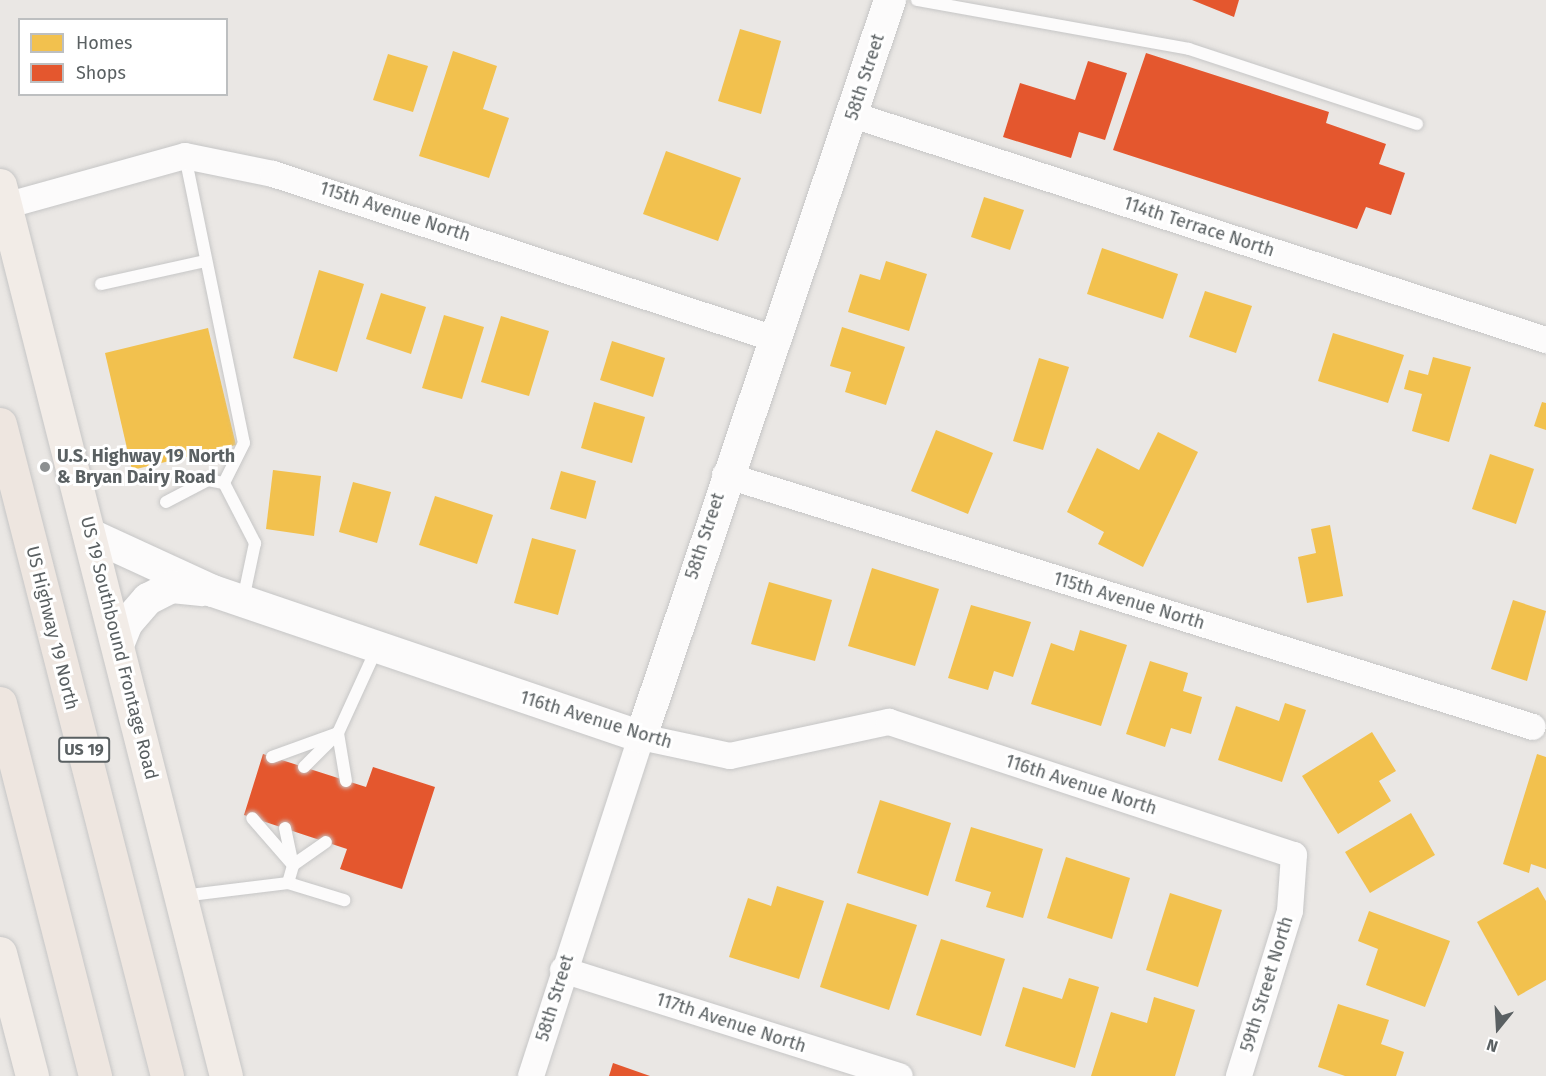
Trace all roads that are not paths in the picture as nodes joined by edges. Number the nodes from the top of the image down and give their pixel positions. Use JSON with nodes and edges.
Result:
{"nodes":[{"id":1,"x":890,"y":0,"type":"edge"},
{"id":2,"x":917,"y":0,"type":"edge"},
{"id":3,"x":853,"y":115,"type":"junction"},
{"id":4,"x":1417,"y":124,"type":"dead end"},
{"id":5,"x":185,"y":156,"type":"junction"},
{"id":6,"x":3,"y":196,"type":"edge"},
{"id":7,"x":206,"y":261,"type":"junction"},
{"id":8,"x":101,"y":284,"type":"dead end"},
{"id":9,"x":778,"y":340,"type":"junction"},
{"id":10,"x":1546,"y":340,"type":"edge"},
{"id":11,"x":0,"y":424,"type":"edge"},
{"id":12,"x":725,"y":475,"type":"junction"},
{"id":13,"x":224,"y":483,"type":"junction"},
{"id":14,"x":166,"y":502,"type":"dead end"},
{"id":15,"x":91,"y":536,"type":"junction"},
{"id":16,"x":213,"y":591,"type":"junction"},
{"id":17,"x":243,"y":601,"type":"junction"},
{"id":18,"x":118,"y":645,"type":"junction"},
{"id":19,"x":377,"y":648,"type":"junction"},
{"id":20,"x":0,"y":703,"type":"edge"},
{"id":21,"x":1533,"y":727,"type":"dead end"},
{"id":22,"x":338,"y":733,"type":"junction"},
{"id":23,"x":641,"y":737,"type":"junction"},
{"id":24,"x":272,"y":757,"type":"dead end"},
{"id":25,"x":304,"y":767,"type":"dead end"},
{"id":26,"x":346,"y":781,"type":"dead end"},
{"id":27,"x":252,"y":818,"type":"dead end"},
{"id":28,"x":285,"y":828,"type":"dead end"},
{"id":29,"x":326,"y":842,"type":"dead end"},
{"id":30,"x":1294,"y":855,"type":"joint"},
{"id":31,"x":293,"y":865,"type":"junction"},
{"id":32,"x":288,"y":883,"type":"junction"},
{"id":33,"x":181,"y":896,"type":"junction"},
{"id":34,"x":344,"y":900,"type":"dead end"},
{"id":35,"x":0,"y":953,"type":"edge"},
{"id":36,"x":563,"y":970,"type":"junction"},
{"id":37,"x":32,"y":1076,"type":"edge"},
{"id":38,"x":95,"y":1076,"type":"edge"},
{"id":39,"x":167,"y":1076,"type":"edge"},
{"id":40,"x":226,"y":1076,"type":"edge"},
{"id":41,"x":531,"y":1076,"type":"edge"},
{"id":42,"x":900,"y":1076,"type":"edge"},
{"id":43,"x":1239,"y":1076,"type":"edge"}],
"edges":[{"from":1,"to":3,"type":"street","name":"58th Street"},
{"from":2,"to":4,"type":"lane"},
{"from":3,"to":9,"type":"street","name":"58th Street"},
{"from":3,"to":10,"type":"street","name":"114th Terrace North"},
{"from":5,"to":6,"type":"street","name":"115th Avenue North"},
{"from":5,"to":7,"type":"lane"},
{"from":5,"to":9,"type":"street","name":"115th Avenue North"},
{"from":6,"to":15,"type":"main road","name":"US 19 Southbound Frontage Road"},
{"from":7,"to":8,"type":"lane"},
{"from":7,"to":13,"type":"lane"},
{"from":9,"to":12,"type":"street","name":"58th Street"},
{"from":11,"to":39,"type":"highway","name":"US Highway 19 North","number":"US 19"},
{"from":12,"to":21,"type":"street","name":"115th Avenue North"},
{"from":12,"to":23,"type":"street","name":"58th Street"},
{"from":13,"to":14,"type":"lane"},
{"from":13,"to":17,"type":"lane"},
{"from":15,"to":16,"type":"street","name":"116th Avenue North"},
{"from":15,"to":18,"type":"main road","name":"US 19 Southbound Frontage Road"},
{"from":16,"to":17,"type":"street","name":"116th Avenue North"},
{"from":16,"to":18,"type":"street","name":"116th Avenue North"},
{"from":17,"to":19,"type":"street","name":"116th Avenue North"},
{"from":18,"to":33,"type":"main road","name":"US 19 Southbound Frontage Road"},
{"from":19,"to":22,"type":"lane"},
{"from":19,"to":23,"type":"street","name":"116th Avenue North"},
{"from":20,"to":38,"type":"highway"},
{"from":22,"to":24,"type":"lane"},
{"from":22,"to":25,"type":"lane"},
{"from":22,"to":26,"type":"lane"},
{"from":23,"to":30,"type":"street","name":"116th Avenue North"},
{"from":23,"to":36,"type":"street","name":"58th Street"},
{"from":27,"to":31,"type":"lane"},
{"from":28,"to":31,"type":"lane"},
{"from":29,"to":31,"type":"lane"},
{"from":30,"to":43,"type":"street","name":"59th Street North"},
{"from":31,"to":32,"type":"lane"},
{"from":32,"to":33,"type":"lane"},
{"from":32,"to":34,"type":"lane"},
{"from":33,"to":40,"type":"main road","name":"US 19 Southbound Frontage Road"},
{"from":35,"to":37,"type":"main road"},
{"from":36,"to":41,"type":"street","name":"58th Street"},
{"from":36,"to":42,"type":"street","name":"117th Avenue North"}]}
